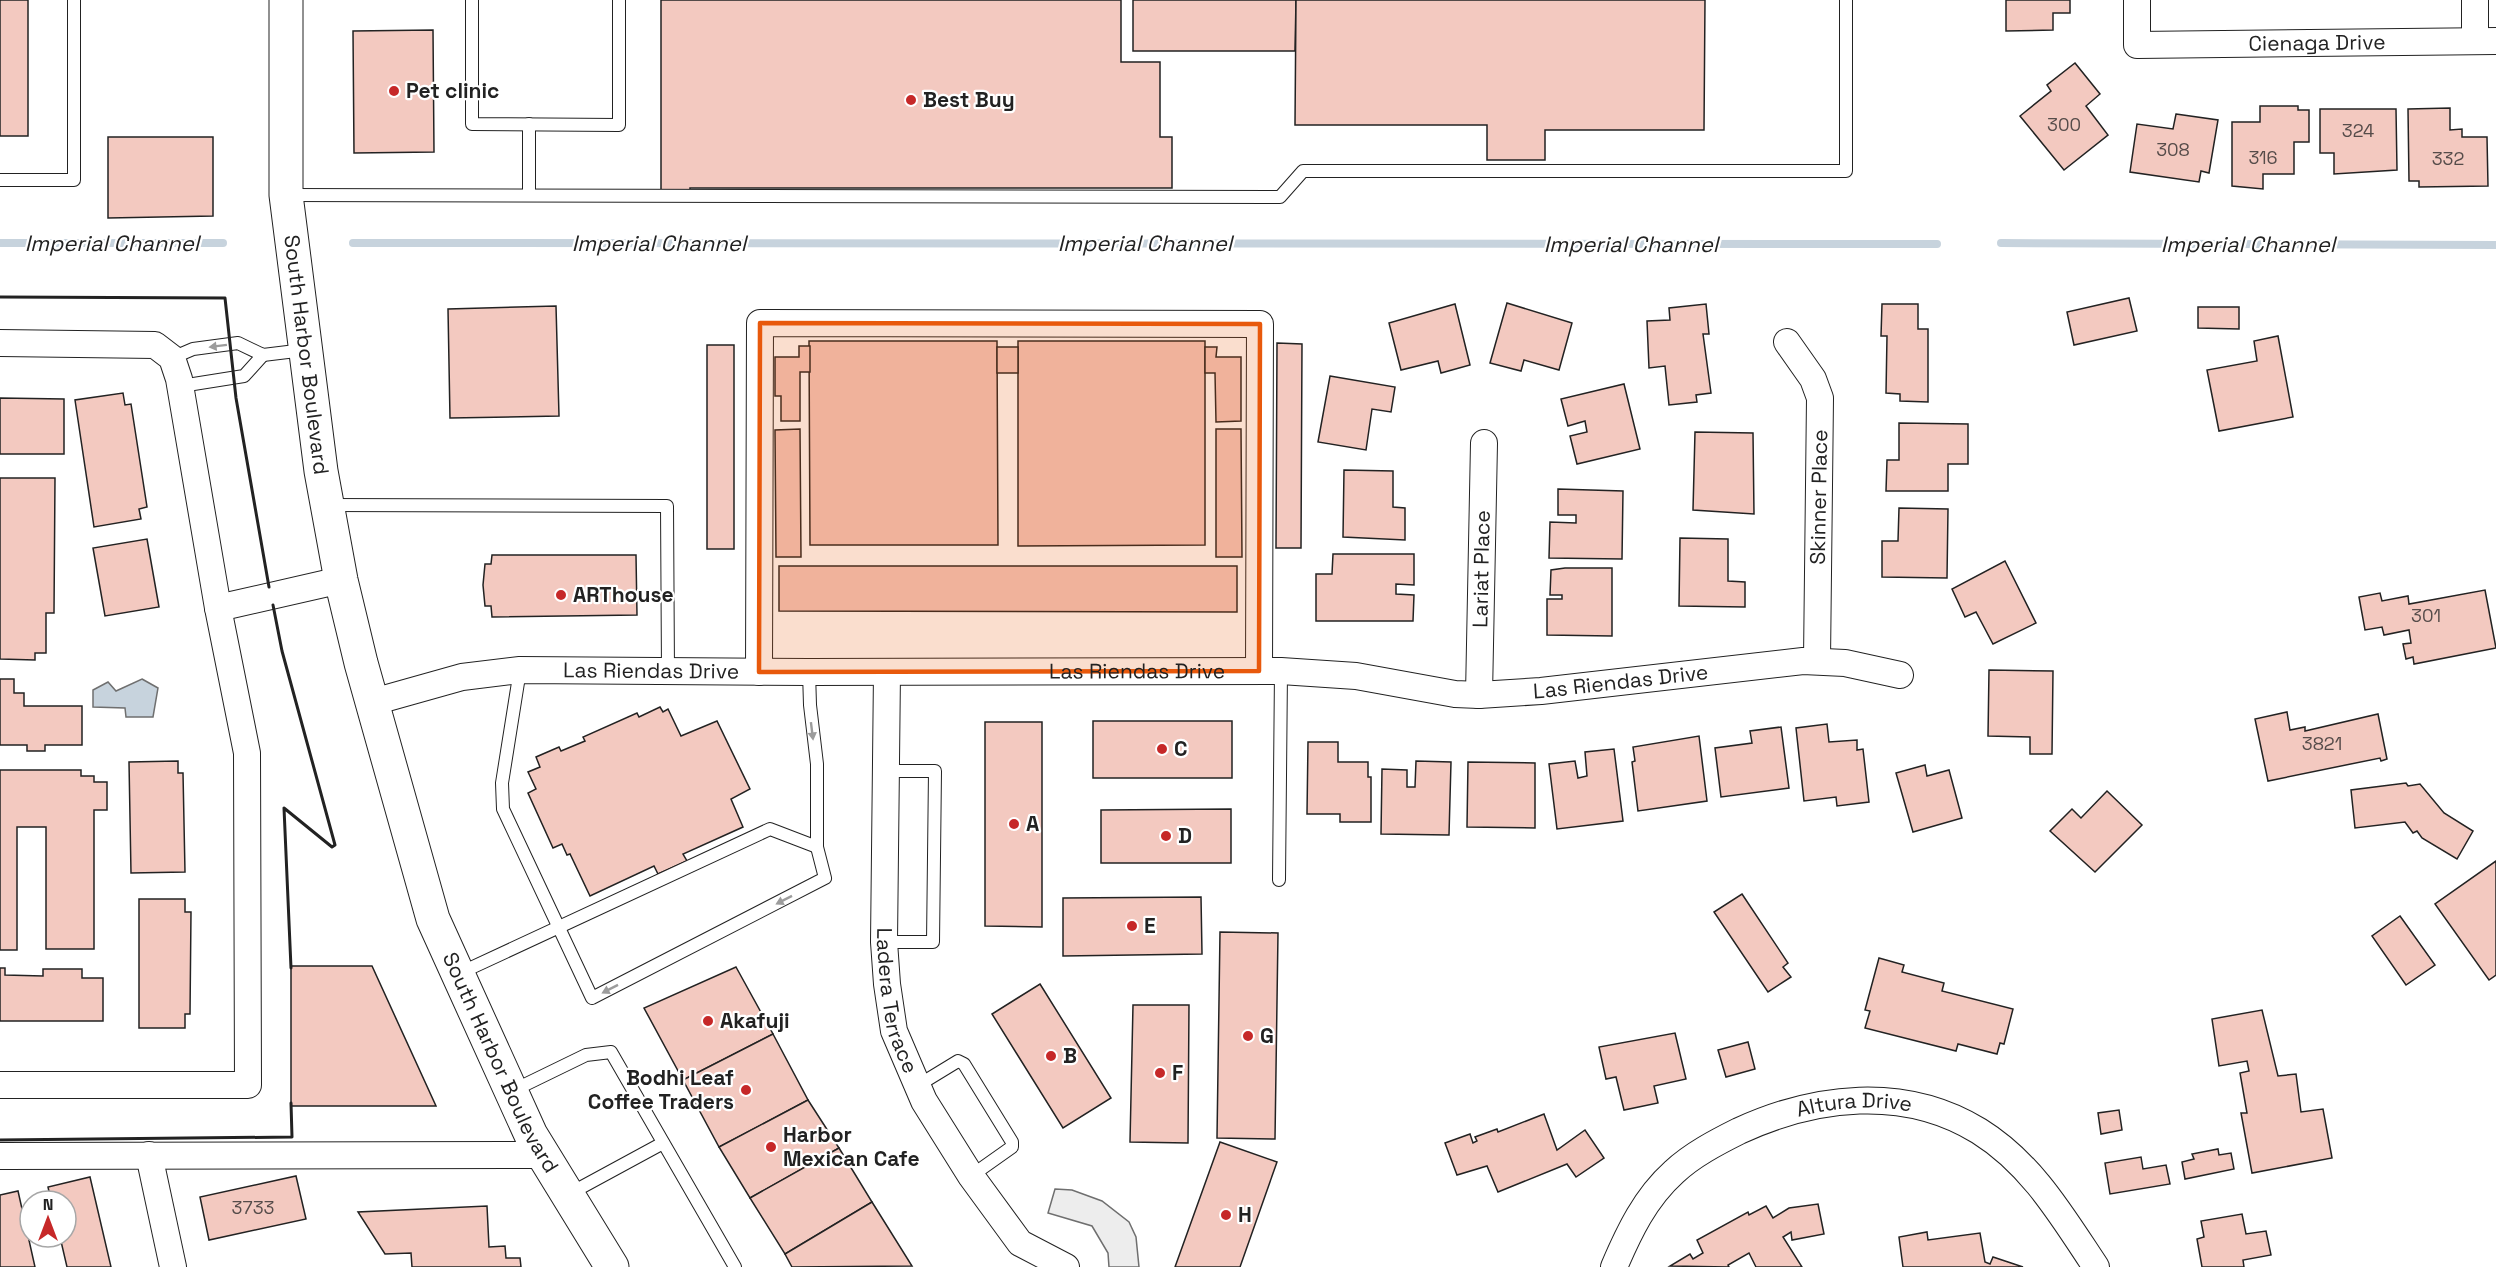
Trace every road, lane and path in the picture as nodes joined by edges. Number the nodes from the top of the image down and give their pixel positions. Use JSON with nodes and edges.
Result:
{"nodes":[{"id":1,"x":74,"y":0,"type":"edge"},
{"id":2,"x":286,"y":0,"type":"edge"},
{"id":3,"x":472,"y":0,"type":"edge"},
{"id":4,"x":619,"y":0,"type":"edge"},
{"id":5,"x":1846,"y":0,"type":"edge"},
{"id":6,"x":2136,"y":0,"type":"edge"},
{"id":7,"x":2475,"y":0,"type":"edge"},
{"id":8,"x":2485,"y":40,"type":"edge"},
{"id":9,"x":529,"y":124,"type":"junction"},
{"id":10,"x":0,"y":180,"type":"edge"},
{"id":11,"x":286,"y":195,"type":"junction"},
{"id":12,"x":529,"y":195,"type":"junction"},
{"id":13,"x":1787,"y":342,"type":"dead end"},
{"id":14,"x":0,"y":343,"type":"edge"},
{"id":15,"x":304,"y":350,"type":"junction"},
{"id":16,"x":263,"y":355,"type":"junction"},
{"id":17,"x":172,"y":358,"type":"junction"},
{"id":18,"x":181,"y":386,"type":"junction"},
{"id":19,"x":1484,"y":443,"type":"dead end"},
{"id":20,"x":326,"y":505,"type":"junction"},
{"id":21,"x":341,"y":580,"type":"junction"},
{"id":22,"x":218,"y":608,"type":"junction"},
{"id":23,"x":1817,"y":660,"type":"junction"},
{"id":24,"x":520,"y":670,"type":"junction"},
{"id":25,"x":1270,"y":671,"type":"junction"},
{"id":26,"x":668,"y":672,"type":"junction"},
{"id":27,"x":759,"y":672,"type":"junction"},
{"id":28,"x":809,"y":672,"type":"junction"},
{"id":29,"x":886,"y":672,"type":"junction"},
{"id":30,"x":1900,"y":675,"type":"dead end"},
{"id":31,"x":1479,"y":695,"type":"junction"},
{"id":32,"x":374,"y":702,"type":"junction"},
{"id":33,"x":887,"y":771,"type":"junction"},
{"id":34,"x":817,"y":847,"type":"junction"},
{"id":35,"x":1279,"y":880,"type":"dead end"},
{"id":36,"x":558,"y":928,"type":"junction"},
{"id":37,"x":884,"y":942,"type":"junction"},
{"id":38,"x":458,"y":974,"type":"junction"},
{"id":39,"x":0,"y":1084,"type":"edge"},
{"id":40,"x":917,"y":1086,"type":"junction"},
{"id":41,"x":511,"y":1091,"type":"junction"},
{"id":42,"x":663,"y":1143,"type":"junction"},
{"id":43,"x":149,"y":1155,"type":"junction"},
{"id":44,"x":544,"y":1155,"type":"junction"},
{"id":45,"x":0,"y":1156,"type":"edge"},
{"id":46,"x":971,"y":1176,"type":"junction"},
{"id":47,"x":568,"y":1194,"type":"junction"},
{"id":48,"x":172,"y":1267,"type":"edge"},
{"id":49,"x":612,"y":1267,"type":"edge"},
{"id":50,"x":735,"y":1267,"type":"edge"},
{"id":51,"x":1066,"y":1267,"type":"edge"},
{"id":52,"x":1614,"y":1267,"type":"edge"},
{"id":53,"x":2096,"y":1267,"type":"edge"}],
"edges":[{"from":1,"to":10,"type":"lane"},
{"from":2,"to":11,"type":"main road","name":"South Harbor Boulevard"},
{"from":3,"to":9,"type":"lane"},
{"from":4,"to":9,"type":"lane"},
{"from":5,"to":12,"type":"lane"},
{"from":6,"to":8,"type":"street","name":"Cienaga Drive"},
{"from":7,"to":8,"type":"street"},
{"from":9,"to":12,"type":"lane"},
{"from":11,"to":12,"type":"lane"},
{"from":11,"to":15,"type":"main road","name":"South Harbor Boulevard"},
{"from":13,"to":23,"type":"street","name":"Skinner Place"},
{"from":14,"to":17,"type":"street"},
{"from":15,"to":16,"type":"lane"},
{"from":15,"to":20,"type":"main road","name":"South Harbor Boulevard"},
{"from":16,"to":17,"type":"lane","one_way":true},
{"from":16,"to":18,"type":"lane"},
{"from":17,"to":18,"type":"street"},
{"from":18,"to":22,"type":"street"},
{"from":19,"to":31,"type":"street","name":"Lariat Place"},
{"from":20,"to":21,"type":"main road","name":"South Harbor Boulevard"},
{"from":20,"to":26,"type":"lane"},
{"from":21,"to":22,"type":"street"},
{"from":21,"to":32,"type":"main road","name":"South Harbor Boulevard"},
{"from":22,"to":39,"type":"street"},
{"from":23,"to":30,"type":"street","name":"Las Riendas Drive"},
{"from":23,"to":31,"type":"street","name":"Las Riendas Drive"},
{"from":24,"to":26,"type":"street","name":"Las Riendas Drive"},
{"from":24,"to":32,"type":"street","name":"Las Riendas Drive"},
{"from":24,"to":36,"type":"lane"},
{"from":25,"to":27,"type":"street"},
{"from":25,"to":29,"type":"street","name":"Las Riendas Drive"},
{"from":25,"to":31,"type":"street","name":"Las Riendas Drive"},
{"from":25,"to":35,"type":"lane"},
{"from":26,"to":27,"type":"street","name":"Las Riendas Drive"},
{"from":27,"to":28,"type":"street","name":"Las Riendas Drive"},
{"from":28,"to":29,"type":"street","name":"Las Riendas Drive"},
{"from":28,"to":34,"type":"lane","one_way":true},
{"from":29,"to":33,"type":"street","name":"Ladera Terrace"},
{"from":32,"to":38,"type":"main road","name":"South Harbor Boulevard"},
{"from":33,"to":37,"type":"street","name":"Ladera Terrace"},
{"from":33,"to":37,"type":"lane"},
{"from":34,"to":36,"type":"lane"},
{"from":34,"to":36,"type":"lane","one_way":true},
{"from":36,"to":38,"type":"lane"},
{"from":37,"to":40,"type":"street","name":"Ladera Terrace"},
{"from":38,"to":41,"type":"main road","name":"South Harbor Boulevard"},
{"from":40,"to":46,"type":"street","name":"Ladera Terrace"},
{"from":40,"to":46,"type":"lane"},
{"from":41,"to":42,"type":"lane"},
{"from":41,"to":44,"type":"main road","name":"South Harbor Boulevard"},
{"from":42,"to":47,"type":"lane"},
{"from":42,"to":50,"type":"lane"},
{"from":43,"to":44,"type":"street"},
{"from":43,"to":45,"type":"street"},
{"from":43,"to":48,"type":"street"},
{"from":44,"to":47,"type":"main road","name":"South Harbor Boulevard"},
{"from":46,"to":51,"type":"street","name":"Ladera Terrace"},
{"from":47,"to":49,"type":"main road","name":"South Harbor Boulevard"},
{"from":52,"to":53,"type":"street","name":"Altura Drive"}]}
